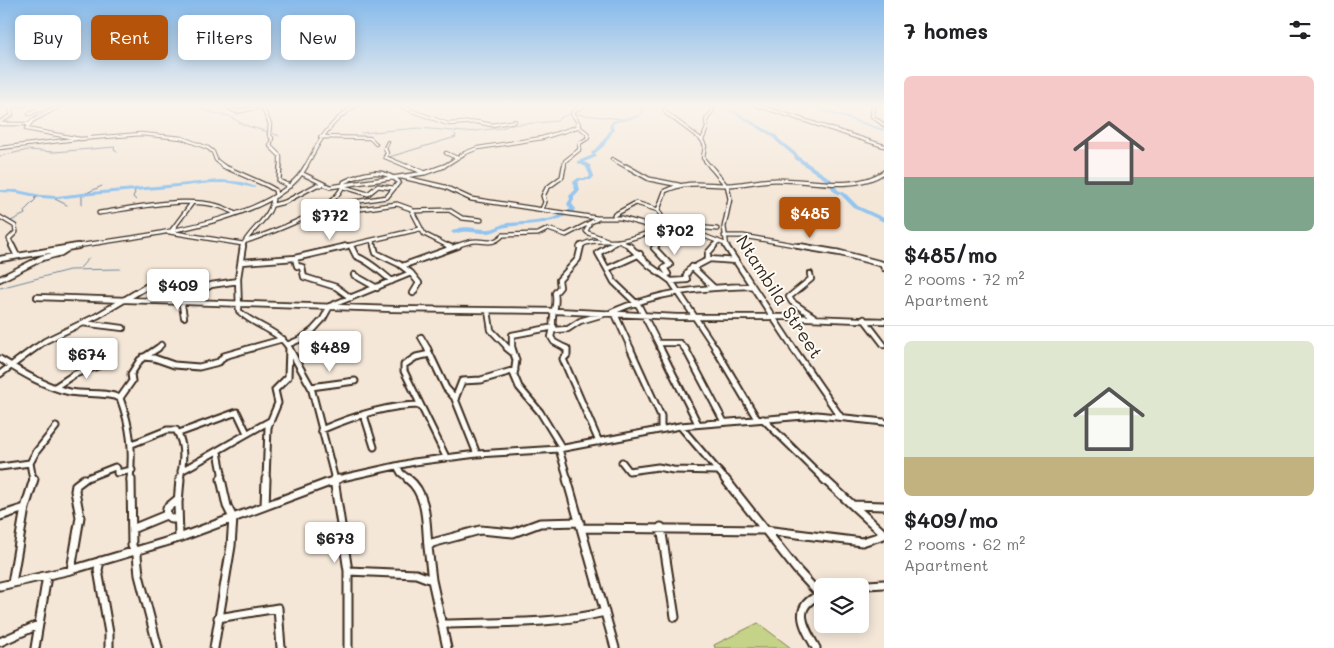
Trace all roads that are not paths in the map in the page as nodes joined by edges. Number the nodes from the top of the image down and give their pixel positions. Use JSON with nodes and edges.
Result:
{"nodes":[{"id":1,"x":57,"y":135,"type":"edge"},
{"id":2,"x":126,"y":135,"type":"edge"},
{"id":3,"x":154,"y":135,"type":"edge"},
{"id":4,"x":269,"y":135,"type":"edge"},
{"id":5,"x":550,"y":135,"type":"edge"},
{"id":6,"x":588,"y":135,"type":"edge"},
{"id":7,"x":696,"y":135,"type":"edge"},
{"id":8,"x":704,"y":135,"type":"edge"},
{"id":9,"x":850,"y":135,"type":"edge"},
{"id":10,"x":320,"y":137,"type":"joint"},
{"id":11,"x":80,"y":139,"type":"junction"},
{"id":12,"x":702,"y":140,"type":"junction"},
{"id":13,"x":388,"y":142,"type":"dead end"},
{"id":14,"x":376,"y":144,"type":"dead end"},
{"id":15,"x":884,"y":146,"type":"edge"},
{"id":16,"x":0,"y":148,"type":"edge"},
{"id":17,"x":446,"y":153,"type":"dead end"},
{"id":18,"x":458,"y":158,"type":"junction"},
{"id":19,"x":612,"y":159,"type":"dead end"},
{"id":20,"x":884,"y":172,"type":"edge"},
{"id":21,"x":426,"y":173,"type":"junction"},
{"id":22,"x":304,"y":174,"type":"junction"},
{"id":23,"x":402,"y":177,"type":"junction"},
{"id":24,"x":394,"y":178,"type":"junction"},
{"id":25,"x":322,"y":185,"type":"junction"},
{"id":26,"x":727,"y":185,"type":"junction"},
{"id":27,"x":290,"y":186,"type":"junction"},
{"id":28,"x":344,"y":186,"type":"junction"},
{"id":29,"x":679,"y":186,"type":"junction"},
{"id":30,"x":392,"y":188,"type":"junction"},
{"id":31,"x":274,"y":197,"type":"junction"},
{"id":32,"x":192,"y":202,"type":"junction"},
{"id":33,"x":333,"y":204,"type":"junction"},
{"id":34,"x":273,"y":205,"type":"junction"},
{"id":35,"x":328,"y":205,"type":"junction"},
{"id":36,"x":542,"y":209,"type":"junction"},
{"id":37,"x":658,"y":210,"type":"junction"},
{"id":38,"x":412,"y":211,"type":"junction"},
{"id":39,"x":100,"y":213,"type":"dead end"},
{"id":40,"x":235,"y":214,"type":"junction"},
{"id":41,"x":611,"y":215,"type":"junction"},
{"id":42,"x":0,"y":217,"type":"edge"},
{"id":43,"x":599,"y":218,"type":"junction"},
{"id":44,"x":663,"y":219,"type":"junction"},
{"id":45,"x":481,"y":220,"type":"dead end"},
{"id":46,"x":589,"y":225,"type":"junction"},
{"id":47,"x":724,"y":227,"type":"junction"},
{"id":48,"x":659,"y":229,"type":"junction"},
{"id":49,"x":717,"y":229,"type":"junction"},
{"id":50,"x":420,"y":230,"type":"junction"},
{"id":51,"x":170,"y":231,"type":"junction"},
{"id":52,"x":690,"y":231,"type":"junction"},
{"id":53,"x":724,"y":236,"type":"junction"},
{"id":54,"x":608,"y":240,"type":"junction"},
{"id":55,"x":372,"y":241,"type":"junction"},
{"id":56,"x":718,"y":241,"type":"junction"},
{"id":57,"x":618,"y":242,"type":"junction"},
{"id":58,"x":245,"y":243,"type":"junction"},
{"id":59,"x":725,"y":244,"type":"junction"},
{"id":60,"x":351,"y":246,"type":"junction"},
{"id":61,"x":67,"y":248,"type":"junction"},
{"id":62,"x":452,"y":248,"type":"junction"},
{"id":63,"x":640,"y":254,"type":"junction"},
{"id":64,"x":17,"y":256,"type":"junction"},
{"id":65,"x":295,"y":258,"type":"junction"},
{"id":66,"x":0,"y":259,"type":"edge"},
{"id":67,"x":709,"y":259,"type":"junction"},
{"id":68,"x":736,"y":261,"type":"junction"},
{"id":69,"x":241,"y":262,"type":"junction"},
{"id":70,"x":402,"y":266,"type":"junction"},
{"id":71,"x":692,"y":267,"type":"junction"},
{"id":72,"x":884,"y":268,"type":"edge"},
{"id":73,"x":606,"y":269,"type":"junction"},
{"id":74,"x":411,"y":273,"type":"junction"},
{"id":75,"x":810,"y":274,"type":"dead end"},
{"id":76,"x":354,"y":275,"type":"dead end"},
{"id":77,"x":666,"y":276,"type":"junction"},
{"id":78,"x":0,"y":279,"type":"edge"},
{"id":79,"x":238,"y":281,"type":"junction"},
{"id":80,"x":392,"y":281,"type":"junction"},
{"id":81,"x":671,"y":281,"type":"junction"},
{"id":82,"x":151,"y":284,"type":"dead end"},
{"id":83,"x":752,"y":286,"type":"junction"},
{"id":84,"x":713,"y":287,"type":"junction"},
{"id":85,"x":378,"y":288,"type":"junction"},
{"id":86,"x":172,"y":289,"type":"dead end"},
{"id":87,"x":677,"y":292,"type":"junction"},
{"id":88,"x":413,"y":293,"type":"dead end"},
{"id":89,"x":37,"y":297,"type":"dead end"},
{"id":90,"x":351,"y":298,"type":"junction"},
{"id":91,"x":119,"y":301,"type":"junction"},
{"id":92,"x":176,"y":301,"type":"junction"},
{"id":93,"x":184,"y":302,"type":"junction"},
{"id":94,"x":635,"y":302,"type":"junction"},
{"id":95,"x":238,"y":303,"type":"junction"},
{"id":96,"x":330,"y":306,"type":"junction"},
{"id":97,"x":488,"y":311,"type":"junction"},
{"id":98,"x":556,"y":311,"type":"junction"},
{"id":99,"x":612,"y":312,"type":"junction"},
{"id":100,"x":642,"y":315,"type":"junction"},
{"id":101,"x":695,"y":316,"type":"junction"},
{"id":102,"x":184,"y":317,"type":"dead end"},
{"id":103,"x":772,"y":317,"type":"junction"},
{"id":104,"x":817,"y":319,"type":"junction"},
{"id":105,"x":864,"y":319,"type":"junction"},
{"id":106,"x":884,"y":321,"type":"edge"},
{"id":107,"x":81,"y":322,"type":"junction"},
{"id":108,"x":123,"y":328,"type":"dead end"},
{"id":109,"x":554,"y":329,"type":"junction"},
{"id":110,"x":421,"y":337,"type":"dead end"},
{"id":111,"x":283,"y":339,"type":"junction"},
{"id":112,"x":659,"y":343,"type":"junction"},
{"id":113,"x":161,"y":344,"type":"dead end"},
{"id":114,"x":884,"y":345,"type":"edge"},
{"id":115,"x":288,"y":346,"type":"junction"},
{"id":116,"x":430,"y":354,"type":"junction"},
{"id":117,"x":515,"y":355,"type":"junction"},
{"id":118,"x":143,"y":358,"type":"junction"},
{"id":119,"x":0,"y":359,"type":"edge"},
{"id":120,"x":109,"y":362,"type":"dead end"},
{"id":121,"x":10,"y":365,"type":"junction"},
{"id":122,"x":515,"y":370,"type":"junction"},
{"id":123,"x":0,"y":374,"type":"edge"},
{"id":124,"x":355,"y":381,"type":"dead end"},
{"id":125,"x":56,"y":387,"type":"junction"},
{"id":126,"x":311,"y":387,"type":"junction"},
{"id":127,"x":454,"y":397,"type":"junction"},
{"id":128,"x":120,"y":398,"type":"junction"},
{"id":129,"x":420,"y":405,"type":"junction"},
{"id":130,"x":364,"y":415,"type":"junction"},
{"id":131,"x":840,"y":416,"type":"junction"},
{"id":132,"x":760,"y":419,"type":"junction"},
{"id":133,"x":270,"y":421,"type":"junction"},
{"id":134,"x":724,"y":422,"type":"junction"},
{"id":135,"x":884,"y":422,"type":"edge"},
{"id":136,"x":698,"y":424,"type":"junction"},
{"id":137,"x":680,"y":426,"type":"junction"},
{"id":138,"x":56,"y":427,"type":"dead end"},
{"id":139,"x":660,"y":429,"type":"junction"},
{"id":140,"x":322,"y":430,"type":"junction"},
{"id":141,"x":179,"y":433,"type":"junction"},
{"id":142,"x":247,"y":433,"type":"junction"},
{"id":143,"x":599,"y":442,"type":"junction"},
{"id":144,"x":132,"y":444,"type":"junction"},
{"id":145,"x":374,"y":447,"type":"dead end"},
{"id":146,"x":560,"y":448,"type":"junction"},
{"id":147,"x":218,"y":452,"type":"junction"},
{"id":148,"x":478,"y":454,"type":"junction"},
{"id":149,"x":446,"y":457,"type":"junction"},
{"id":150,"x":622,"y":462,"type":"dead end"},
{"id":151,"x":30,"y":463,"type":"junction"},
{"id":152,"x":397,"y":466,"type":"junction"},
{"id":153,"x":0,"y":468,"type":"edge"},
{"id":154,"x":132,"y":470,"type":"junction"},
{"id":155,"x":181,"y":471,"type":"junction"},
{"id":156,"x":718,"y":471,"type":"junction"},
{"id":157,"x":334,"y":480,"type":"junction"},
{"id":158,"x":178,"y":499,"type":"junction"},
{"id":159,"x":852,"y":505,"type":"junction"},
{"id":160,"x":265,"y":506,"type":"junction"},
{"id":161,"x":884,"y":506,"type":"edge"},
{"id":162,"x":25,"y":508,"type":"junction"},
{"id":163,"x":166,"y":515,"type":"junction"},
{"id":164,"x":0,"y":516,"type":"edge"},
{"id":165,"x":233,"y":518,"type":"junction"},
{"id":166,"x":178,"y":519,"type":"junction"},
{"id":167,"x":581,"y":525,"type":"junction"},
{"id":168,"x":661,"y":527,"type":"junction"},
{"id":169,"x":132,"y":529,"type":"junction"},
{"id":170,"x":765,"y":530,"type":"junction"},
{"id":171,"x":884,"y":535,"type":"edge"},
{"id":172,"x":178,"y":538,"type":"junction"},
{"id":173,"x":428,"y":548,"type":"junction"},
{"id":174,"x":134,"y":551,"type":"junction"},
{"id":175,"x":100,"y":561,"type":"junction"},
{"id":176,"x":71,"y":570,"type":"junction"},
{"id":177,"x":348,"y":571,"type":"junction"},
{"id":178,"x":47,"y":576,"type":"junction"},
{"id":179,"x":432,"y":580,"type":"junction"},
{"id":180,"x":12,"y":584,"type":"junction"},
{"id":181,"x":884,"y":584,"type":"edge"},
{"id":182,"x":869,"y":585,"type":"edge"},
{"id":183,"x":0,"y":586,"type":"edge"},
{"id":184,"x":814,"y":586,"type":"edge"},
{"id":185,"x":814,"y":598,"type":"edge"},
{"id":186,"x":605,"y":612,"type":"junction"},
{"id":187,"x":675,"y":617,"type":"dead end"},
{"id":188,"x":218,"y":618,"type":"junction"},
{"id":189,"x":442,"y":624,"type":"junction"},
{"id":190,"x":38,"y":625,"type":"junction"},
{"id":191,"x":0,"y":642,"type":"edge"},
{"id":192,"x":35,"y":648,"type":"edge"},
{"id":193,"x":109,"y":648,"type":"edge"},
{"id":194,"x":158,"y":648,"type":"edge"},
{"id":195,"x":214,"y":648,"type":"edge"},
{"id":196,"x":281,"y":648,"type":"edge"},
{"id":197,"x":348,"y":648,"type":"edge"},
{"id":198,"x":447,"y":648,"type":"edge"},
{"id":199,"x":615,"y":648,"type":"edge"},
{"id":200,"x":816,"y":648,"type":"edge"}],
"edges":[{"from":1,"to":11,"type":"street"},
{"from":2,"to":11,"type":"street"},
{"from":3,"to":31,"type":"street"},
{"from":4,"to":27,"type":"street"},
{"from":5,"to":18,"type":"street"},
{"from":6,"to":36,"type":"street"},
{"from":7,"to":12,"type":"street"},
{"from":8,"to":12,"type":"street"},
{"from":9,"to":15,"type":"street"},
{"from":10,"to":14,"type":"street"},
{"from":10,"to":22,"type":"street"},
{"from":11,"to":16,"type":"street"},
{"from":12,"to":26,"type":"street"},
{"from":13,"to":21,"type":"street"},
{"from":17,"to":18,"type":"street"},
{"from":18,"to":21,"type":"street"},
{"from":19,"to":29,"type":"street"},
{"from":20,"to":26,"type":"street"},
{"from":21,"to":23,"type":"street"},
{"from":22,"to":25,"type":"street"},
{"from":22,"to":27,"type":"street"},
{"from":23,"to":24,"type":"street"},
{"from":23,"to":36,"type":"street"},
{"from":24,"to":28,"type":"street"},
{"from":24,"to":28,"type":"street"},
{"from":24,"to":30,"type":"street"},
{"from":25,"to":28,"type":"street"},
{"from":25,"to":34,"type":"street"},
{"from":26,"to":29,"type":"street"},
{"from":26,"to":47,"type":"street","name":"Ntambila Street"},
{"from":27,"to":31,"type":"street"},
{"from":28,"to":30,"type":"street"},
{"from":28,"to":35,"type":"street"},
{"from":29,"to":37,"type":"street"},
{"from":30,"to":33,"type":"street"},
{"from":31,"to":34,"type":"street"},
{"from":31,"to":40,"type":"street"},
{"from":32,"to":39,"type":"street"},
{"from":32,"to":40,"type":"street"},
{"from":32,"to":51,"type":"street"},
{"from":33,"to":35,"type":"street"},
{"from":33,"to":38,"type":"street"},
{"from":34,"to":58,"type":"street"},
{"from":35,"to":58,"type":"street"},
{"from":36,"to":43,"type":"street"},
{"from":37,"to":41,"type":"street"},
{"from":37,"to":44,"type":"street"},
{"from":38,"to":45,"type":"street"},
{"from":38,"to":50,"type":"street"},
{"from":40,"to":51,"type":"street"},
{"from":41,"to":43,"type":"street"},
{"from":41,"to":48,"type":"street"},
{"from":42,"to":64,"type":"street"},
{"from":43,"to":46,"type":"street"},
{"from":44,"to":48,"type":"street"},
{"from":44,"to":49,"type":"street"},
{"from":46,"to":54,"type":"street"},
{"from":46,"to":62,"type":"street"},
{"from":47,"to":49,"type":"street"},
{"from":47,"to":53,"type":"street","name":"Ntambila Street"},
{"from":48,"to":52,"type":"street"},
{"from":48,"to":57,"type":"street"},
{"from":48,"to":77,"type":"street"},
{"from":49,"to":52,"type":"street"},
{"from":50,"to":55,"type":"street"},
{"from":50,"to":62,"type":"street"},
{"from":51,"to":58,"type":"street"},
{"from":51,"to":61,"type":"street"},
{"from":52,"to":56,"type":"street"},
{"from":53,"to":59,"type":"street","name":"Ntambila Street"},
{"from":53,"to":72,"type":"street"},
{"from":54,"to":57,"type":"street"},
{"from":54,"to":98,"type":"street"},
{"from":55,"to":60,"type":"street"},
{"from":55,"to":70,"type":"street"},
{"from":56,"to":59,"type":"street"},
{"from":56,"to":67,"type":"street"},
{"from":57,"to":63,"type":"street"},
{"from":57,"to":73,"type":"street"},
{"from":58,"to":69,"type":"street"},
{"from":59,"to":68,"type":"street","name":"Ntambila Street"},
{"from":60,"to":65,"type":"street"},
{"from":60,"to":80,"type":"street"},
{"from":61,"to":64,"type":"street"},
{"from":61,"to":78,"type":"street"},
{"from":62,"to":70,"type":"street"},
{"from":63,"to":73,"type":"street"},
{"from":63,"to":77,"type":"street"},
{"from":64,"to":66,"type":"street"},
{"from":65,"to":69,"type":"street"},
{"from":65,"to":90,"type":"street"},
{"from":67,"to":68,"type":"street"},
{"from":67,"to":71,"type":"street"},
{"from":68,"to":83,"type":"street","name":"Ntambila Street"},
{"from":69,"to":79,"type":"street"},
{"from":70,"to":74,"type":"street"},
{"from":71,"to":81,"type":"street"},
{"from":71,"to":84,"type":"street"},
{"from":73,"to":94,"type":"street"},
{"from":74,"to":80,"type":"street"},
{"from":74,"to":88,"type":"street"},
{"from":75,"to":104,"type":"street"},
{"from":76,"to":85,"type":"street"},
{"from":77,"to":81,"type":"street"},
{"from":79,"to":93,"type":"street"},
{"from":79,"to":95,"type":"street"},
{"from":80,"to":85,"type":"street"},
{"from":81,"to":87,"type":"street"},
{"from":82,"to":91,"type":"street"},
{"from":83,"to":84,"type":"street"},
{"from":83,"to":103,"type":"street","name":"Ntambila Street"},
{"from":84,"to":87,"type":"street"},
{"from":85,"to":90,"type":"street"},
{"from":86,"to":92,"type":"street"},
{"from":87,"to":94,"type":"street"},
{"from":87,"to":101,"type":"street"},
{"from":89,"to":91,"type":"street"},
{"from":90,"to":96,"type":"street"},
{"from":91,"to":92,"type":"street"},
{"from":91,"to":107,"type":"street"},
{"from":92,"to":93,"type":"street"},
{"from":93,"to":95,"type":"street"},
{"from":93,"to":102,"type":"street"},
{"from":94,"to":99,"type":"street"},
{"from":94,"to":100,"type":"street"},
{"from":95,"to":96,"type":"street"},
{"from":95,"to":111,"type":"street"},
{"from":96,"to":97,"type":"street"},
{"from":96,"to":115,"type":"street"},
{"from":97,"to":98,"type":"street"},
{"from":97,"to":117,"type":"street"},
{"from":98,"to":99,"type":"street"},
{"from":98,"to":109,"type":"street"},
{"from":99,"to":100,"type":"street"},
{"from":99,"to":109,"type":"street"},
{"from":99,"to":139,"type":"street"},
{"from":100,"to":101,"type":"street"},
{"from":100,"to":112,"type":"street"},
{"from":101,"to":103,"type":"street"},
{"from":101,"to":132,"type":"street"},
{"from":103,"to":104,"type":"street"},
{"from":103,"to":131,"type":"street","name":"Ntambila Street"},
{"from":104,"to":105,"type":"street"},
{"from":105,"to":106,"type":"street"},
{"from":105,"to":114,"type":"street"},
{"from":107,"to":108,"type":"street"},
{"from":107,"to":121,"type":"street"},
{"from":109,"to":117,"type":"street"},
{"from":109,"to":143,"type":"street"},
{"from":110,"to":116,"type":"street"},
{"from":111,"to":115,"type":"street"},
{"from":111,"to":118,"type":"street"},
{"from":112,"to":134,"type":"street"},
{"from":112,"to":136,"type":"street"},
{"from":113,"to":118,"type":"street"},
{"from":115,"to":126,"type":"street"},
{"from":115,"to":133,"type":"street"},
{"from":116,"to":127,"type":"street"},
{"from":116,"to":129,"type":"street"},
{"from":117,"to":122,"type":"street"},
{"from":118,"to":128,"type":"street"},
{"from":119,"to":121,"type":"street"},
{"from":120,"to":125,"type":"street"},
{"from":121,"to":123,"type":"street"},
{"from":121,"to":125,"type":"street"},
{"from":122,"to":127,"type":"street"},
{"from":122,"to":146,"type":"street"},
{"from":124,"to":126,"type":"street"},
{"from":125,"to":128,"type":"street"},
{"from":126,"to":140,"type":"street"},
{"from":127,"to":148,"type":"street"},
{"from":128,"to":144,"type":"street"},
{"from":129,"to":130,"type":"street"},
{"from":129,"to":149,"type":"street"},
{"from":130,"to":140,"type":"street"},
{"from":130,"to":145,"type":"street"},
{"from":131,"to":132,"type":"street"},
{"from":131,"to":135,"type":"street"},
{"from":132,"to":134,"type":"street"},
{"from":132,"to":159,"type":"street"},
{"from":133,"to":142,"type":"street"},
{"from":133,"to":160,"type":"street"},
{"from":134,"to":136,"type":"street"},
{"from":136,"to":137,"type":"street"},
{"from":137,"to":139,"type":"street"},
{"from":137,"to":156,"type":"street"},
{"from":138,"to":151,"type":"street"},
{"from":139,"to":143,"type":"street"},
{"from":140,"to":157,"type":"street"},
{"from":141,"to":142,"type":"street"},
{"from":141,"to":144,"type":"street"},
{"from":141,"to":155,"type":"street"},
{"from":142,"to":147,"type":"street"},
{"from":143,"to":146,"type":"street"},
{"from":144,"to":154,"type":"street"},
{"from":146,"to":148,"type":"street"},
{"from":146,"to":167,"type":"street"},
{"from":147,"to":155,"type":"street"},
{"from":147,"to":165,"type":"street"},
{"from":148,"to":149,"type":"street"},
{"from":149,"to":152,"type":"street"},
{"from":150,"to":156,"type":"street"},
{"from":151,"to":153,"type":"street"},
{"from":151,"to":162,"type":"street"},
{"from":152,"to":157,"type":"street"},
{"from":152,"to":173,"type":"street"},
{"from":154,"to":169,"type":"street"},
{"from":154,"to":176,"type":"street"},
{"from":155,"to":158,"type":"street"},
{"from":156,"to":170,"type":"street"},
{"from":157,"to":160,"type":"street"},
{"from":157,"to":177,"type":"street"},
{"from":158,"to":163,"type":"street"},
{"from":158,"to":166,"type":"street"},
{"from":159,"to":161,"type":"street"},
{"from":159,"to":171,"type":"street"},
{"from":160,"to":165,"type":"street"},
{"from":162,"to":164,"type":"street"},
{"from":162,"to":180,"type":"street"},
{"from":163,"to":166,"type":"street"},
{"from":163,"to":169,"type":"street"},
{"from":165,"to":172,"type":"street"},
{"from":165,"to":188,"type":"street"},
{"from":166,"to":172,"type":"street"},
{"from":167,"to":168,"type":"street"},
{"from":167,"to":173,"type":"street"},
{"from":167,"to":186,"type":"street"},
{"from":168,"to":170,"type":"street"},
{"from":168,"to":187,"type":"street"},
{"from":169,"to":174,"type":"street"},
{"from":170,"to":171,"type":"street"},
{"from":170,"to":184,"type":"street"},
{"from":172,"to":174,"type":"street"},
{"from":173,"to":179,"type":"street"},
{"from":174,"to":175,"type":"street"},
{"from":174,"to":194,"type":"street"},
{"from":175,"to":176,"type":"street"},
{"from":175,"to":193,"type":"street"},
{"from":176,"to":178,"type":"street"},
{"from":177,"to":179,"type":"street"},
{"from":177,"to":197,"type":"street"},
{"from":178,"to":180,"type":"street"},
{"from":178,"to":190,"type":"street"},
{"from":179,"to":189,"type":"street"},
{"from":180,"to":183,"type":"street"},
{"from":181,"to":182,"type":"street"},
{"from":185,"to":200,"type":"street"},
{"from":186,"to":189,"type":"street"},
{"from":186,"to":199,"type":"street"},
{"from":188,"to":195,"type":"street"},
{"from":188,"to":196,"type":"street"},
{"from":189,"to":198,"type":"street"},
{"from":190,"to":191,"type":"street"},
{"from":190,"to":192,"type":"street"}]}
